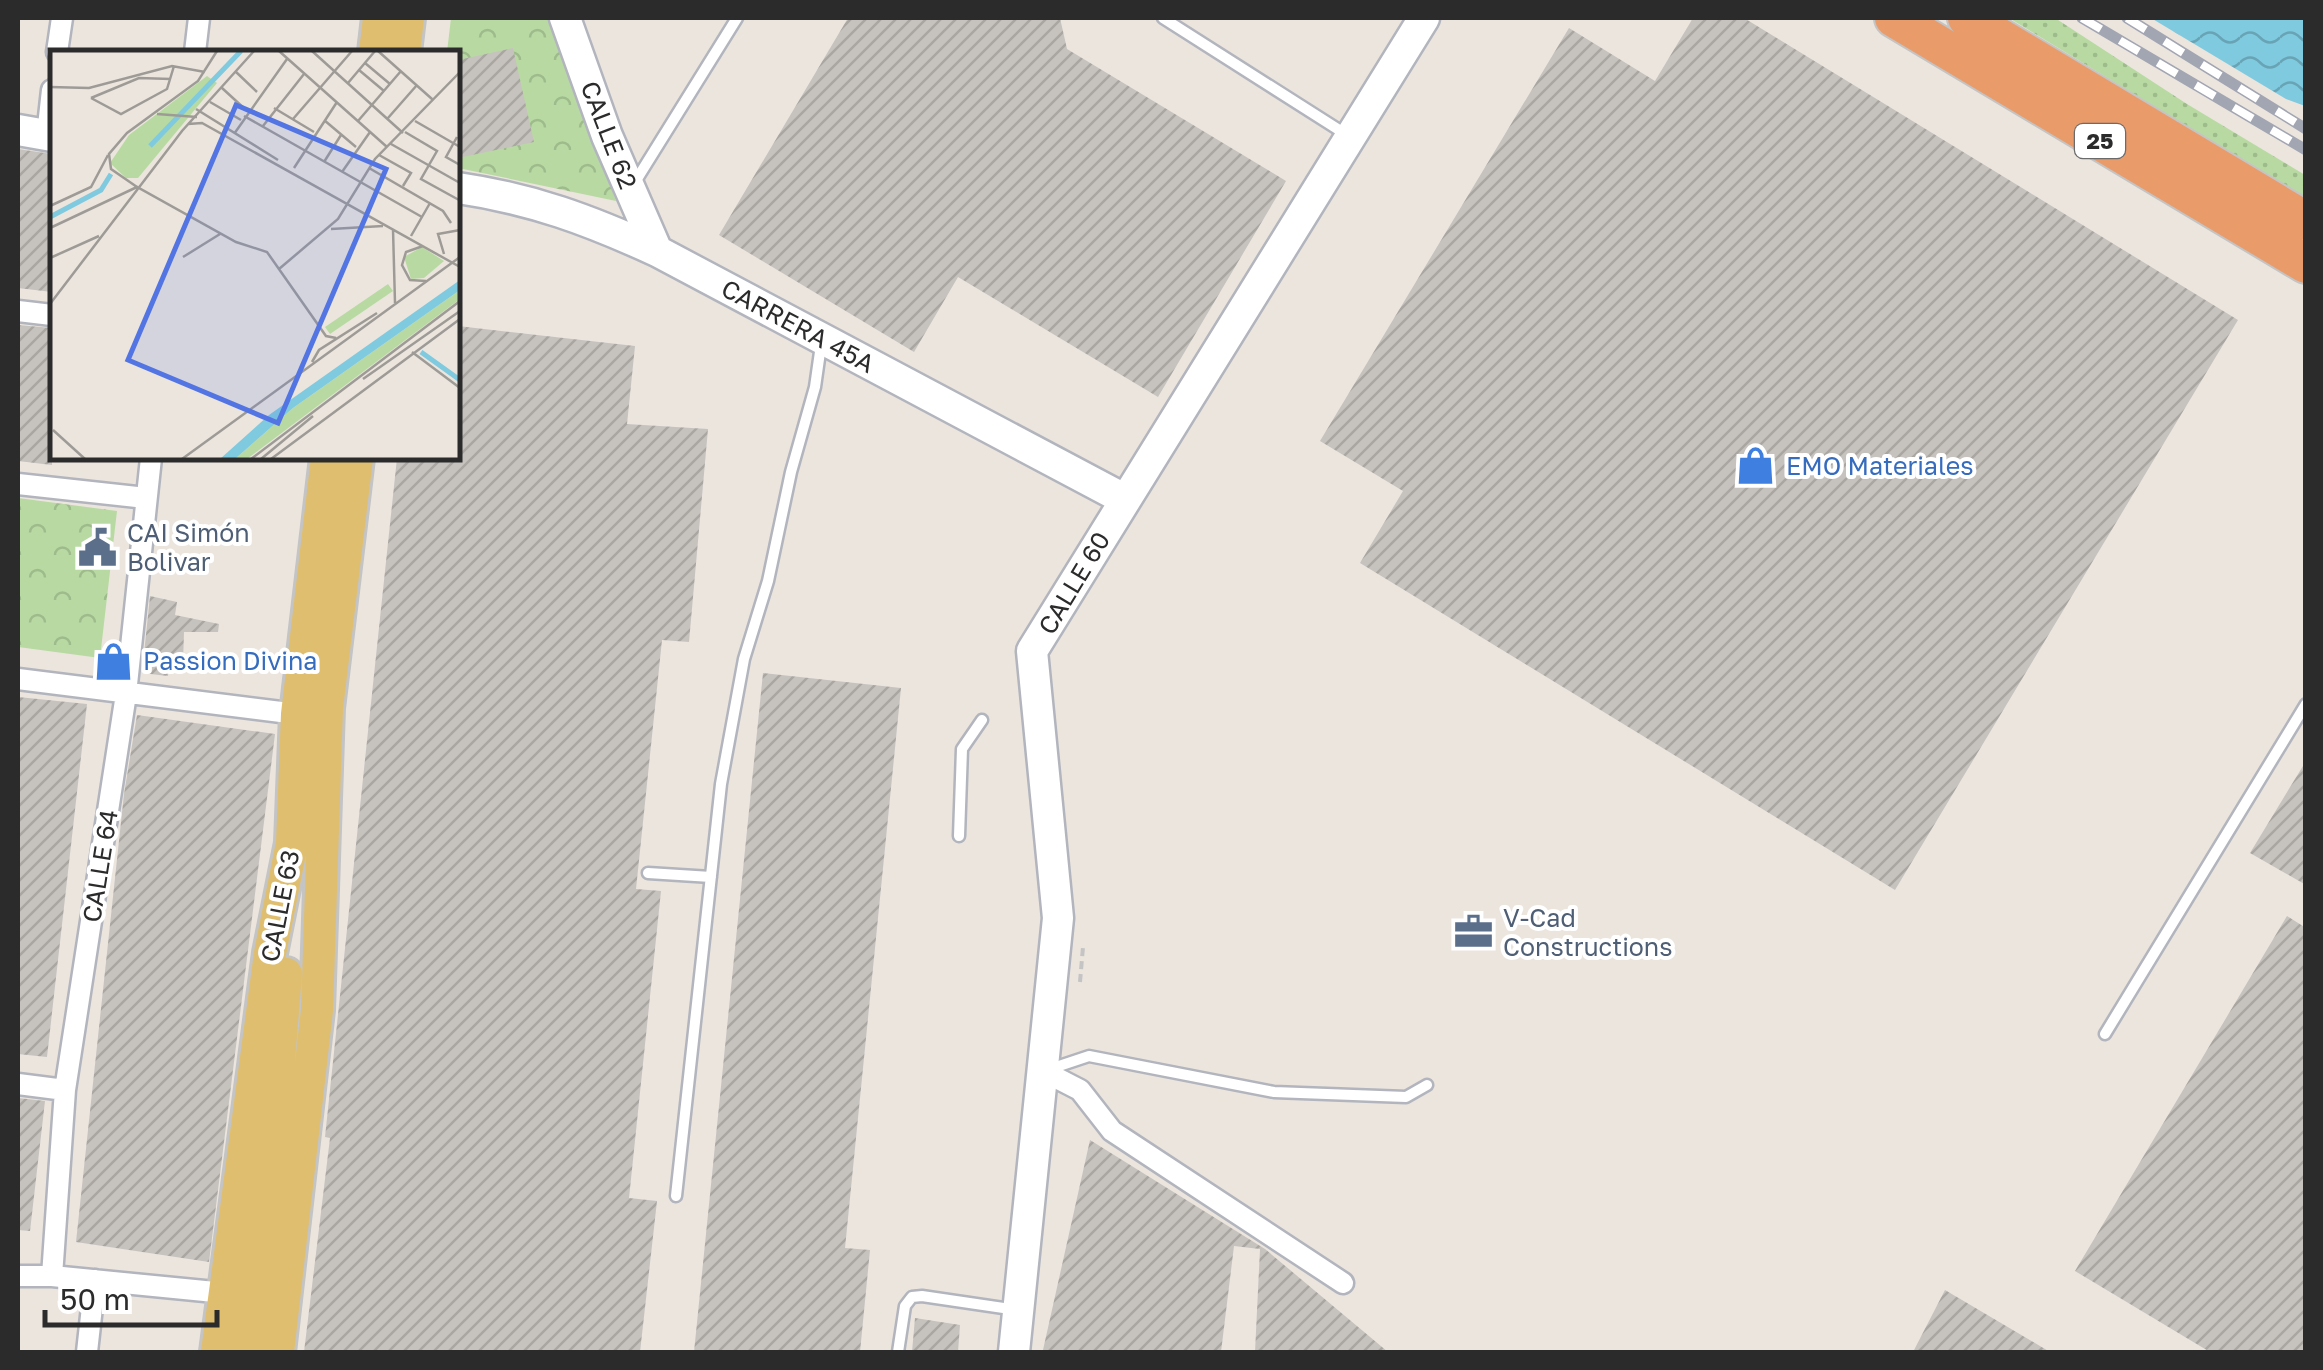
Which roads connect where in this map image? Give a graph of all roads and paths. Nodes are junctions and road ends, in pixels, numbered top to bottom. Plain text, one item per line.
1 (62, 18) edge
2 (199, 18) edge
3 (379, 18) edge
4 (408, 18) edge
5 (565, 18) edge
6 (737, 18) edge
7 (1163, 18) edge
8 (1424, 18) edge
9 (1894, 18) edge
10 (1967, 18) edge
11 (58, 50) edge
12 (195, 50) edge
13 (375, 50) edge
14 (404, 50) edge
15 (50, 97) edge
16 (39, 133) edge
17 (1350, 137) junction
18 (460, 188) edge
19 (629, 191) junction
20 (2306, 221) edge
21 (657, 251) junction
22 (2306, 264) edge
23 (18, 311) edge
24 (50, 315) edge
25 (822, 339) junction
26 (151, 460) edge
27 (327, 460) edge
28 (357, 460) edge
29 (18, 484) edge
30 (146, 498) junction
31 (1124, 500) junction
32 (18, 679) edge
33 (126, 694) junction
34 (2306, 704) edge
35 (297, 714) junction
36 (982, 720) dead end
37 (959, 836) dead end
38 (292, 843) junction
39 (648, 872) dead end
40 (711, 877) junction
41 (1078, 938) dead end
42 (1080, 984) dead end
43 (2105, 1034) dead end
44 (1043, 1071) junction
45 (18, 1084) edge
46 (1428, 1085) dead end
47 (65, 1090) junction
48 (676, 1196) dead end
49 (18, 1276) edge
50 (52, 1276) junction
51 (95, 1280) junction
52 (1343, 1283) dead end
53 (225, 1293) junction
54 (1018, 1310) junction
55 (87, 1352) edge
56 (217, 1352) edge
57 (248, 1352) edge
58 (278, 1352) edge
59 (898, 1352) edge
60 (1014, 1352) edge

1 - 11 street
2 - 12 street
3 - 13 main road
4 - 14 main road
5 - 19 street, CALLE 62
6 - 19 lane
7 - 17 lane
8 - 17 street, CALLE 60
9 - 22 highway, 25
10 - 20 highway, 25
15 - 16 street
17 - 31 street, CALLE 60
18 - 21 street, CARRERA 45A
19 - 21 street, CALLE 62
21 - 25 street, CARRERA 45A
23 - 24 street
25 - 31 street, CARRERA 45A
25 - 40 lane
26 - 30 street, CALLE 64
27 - 35 main road, CALLE 63
28 - 58 main road, CALLE 63
29 - 30 street
30 - 33 street, CALLE 64
31 - 44 street, CALLE 60
32 - 33 street
33 - 35 street
33 - 47 street, CALLE 64
34 - 43 lane
35 - 38 main road, CALLE 63
36 - 37 lane
38 - 53 main road, CALLE 63
38 - 57 main road
39 - 40 lane
40 - 48 lane
41 - 42 path
44 - 46 lane
44 - 52 street
44 - 54 street, CALLE 60
45 - 47 street
47 - 50 street, CALLE 64
49 - 50 street
50 - 51 street
51 - 53 street
51 - 55 street
53 - 56 main road, CALLE 63
54 - 59 lane
54 - 60 street, CALLE 60

